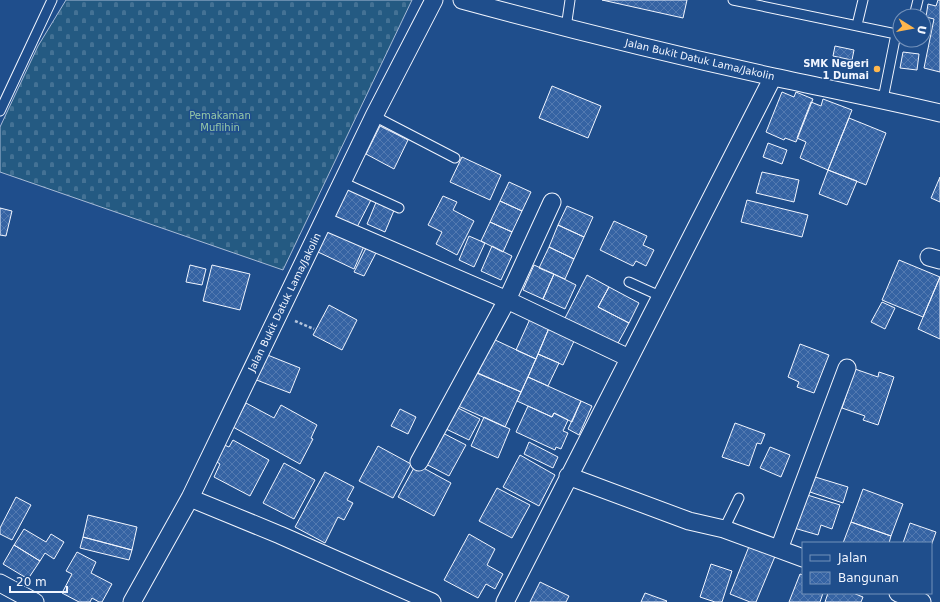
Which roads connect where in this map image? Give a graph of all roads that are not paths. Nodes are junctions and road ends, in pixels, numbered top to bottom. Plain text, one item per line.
1 (52, 0) edge
2 (434, 0) edge
3 (462, 0) edge
4 (570, 0) edge
5 (733, 0) edge
6 (862, 0) edge
7 (857, 25) junction
8 (566, 28) junction
9 (892, 32) edge
10 (895, 48) edge
11 (773, 76) junction
12 (883, 99) junction
13 (0, 111) edge
14 (940, 112) edge
15 (374, 116) junction
16 (455, 158) dead end
17 (342, 182) junction
18 (552, 202) dead end
19 (399, 208) dead end
20 (324, 221) junction
21 (629, 282) dead end
22 (660, 296) junction
23 (507, 300) junction
24 (629, 358) junction
25 (847, 368) dead end
26 (418, 462) dead end
27 (568, 476) junction
28 (190, 498) junction
29 (739, 498) dead end
30 (724, 529) junction
31 (779, 549) junction
32 (802, 558) edge
33 (0, 583) edge
34 (901, 594) edge
35 (35, 602) edge
36 (132, 602) edge
37 (432, 602) edge
38 (505, 602) edge
39 (922, 602) edge

1 - 13 lane
2 - 15 street, Jalan Bukit Datuk Lama/Jakolin
3 - 8 street, Jalan Bukit Datuk Lama/Jakolin
4 - 8 lane
5 - 7 lane
6 - 7 lane
7 - 9 lane
8 - 11 street, Jalan Bukit Datuk Lama/Jakolin
10 - 12 lane
11 - 12 street, Jalan Bukit Datuk Lama/Jakolin
11 - 22 street
12 - 14 street, Jalan Bukit Datuk Lama/Jakolin
15 - 16 lane
15 - 17 street, Jalan Bukit Datuk Lama/Jakolin
17 - 19 lane
17 - 20 street, Jalan Bukit Datuk Lama/Jakolin
18 - 23 street
20 - 23 street
20 - 28 street, Jalan Bukit Datuk Lama/Jakolin
21 - 22 lane
22 - 24 street
23 - 24 street
23 - 26 street
24 - 27 street
25 - 31 street
27 - 30 street
27 - 38 street
28 - 36 street, Jalan Bukit Datuk Lama/Jakolin
28 - 37 street
29 - 30 lane
30 - 31 street
31 - 32 street
33 - 35 street
34 - 39 street

